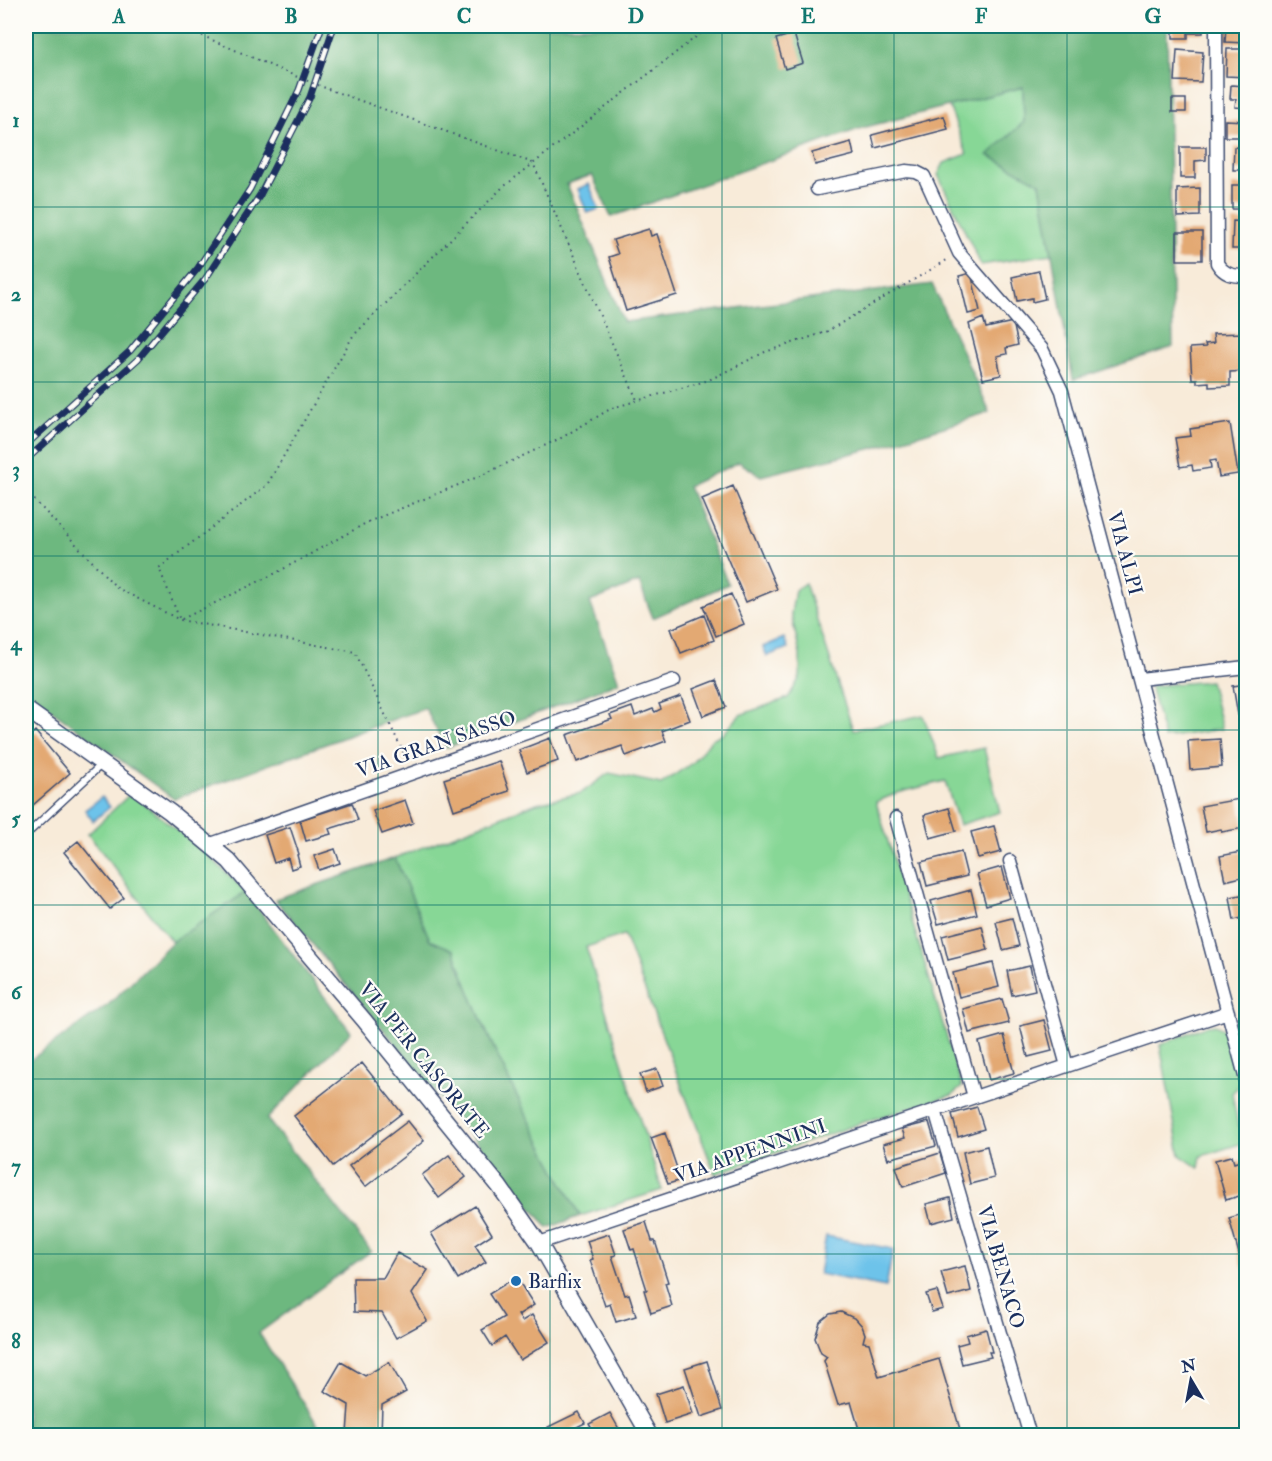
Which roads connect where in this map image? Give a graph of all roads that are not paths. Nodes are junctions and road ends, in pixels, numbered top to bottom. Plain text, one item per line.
1 (1216, 26) edge
2 (817, 189) dead end
3 (1246, 276) edge
4 (1246, 667) edge
5 (1140, 679) junction
6 (674, 681) dead end
7 (26, 709) edge
8 (102, 764) junction
9 (896, 818) dead end
10 (26, 836) edge
11 (211, 844) junction
12 (1010, 861) dead end
13 (1228, 1012) junction
14 (1067, 1066) junction
15 (1246, 1080) edge
16 (974, 1097) junction
17 (935, 1110) junction
18 (539, 1243) junction
19 (650, 1436) edge
20 (1030, 1436) edge

1 - 3 street
2 - 5 street, VIA ALPI
4 - 5 street
5 - 13 street, VIA ALPI
6 - 11 street, VIA GRAN SASSO
7 - 8 street, VIA PER CASORATE
8 - 10 lane
8 - 11 street, VIA PER CASORATE
9 - 16 street
11 - 18 street, VIA PER CASORATE
12 - 14 street
13 - 14 street, VIA APPENNINI
13 - 15 street, VIA ALPI
14 - 16 street, VIA APPENNINI
16 - 17 street, VIA APPENNINI
17 - 18 street, VIA APPENNINI
17 - 20 street, VIA BENACO
18 - 19 street, VIA PER CASORATE

